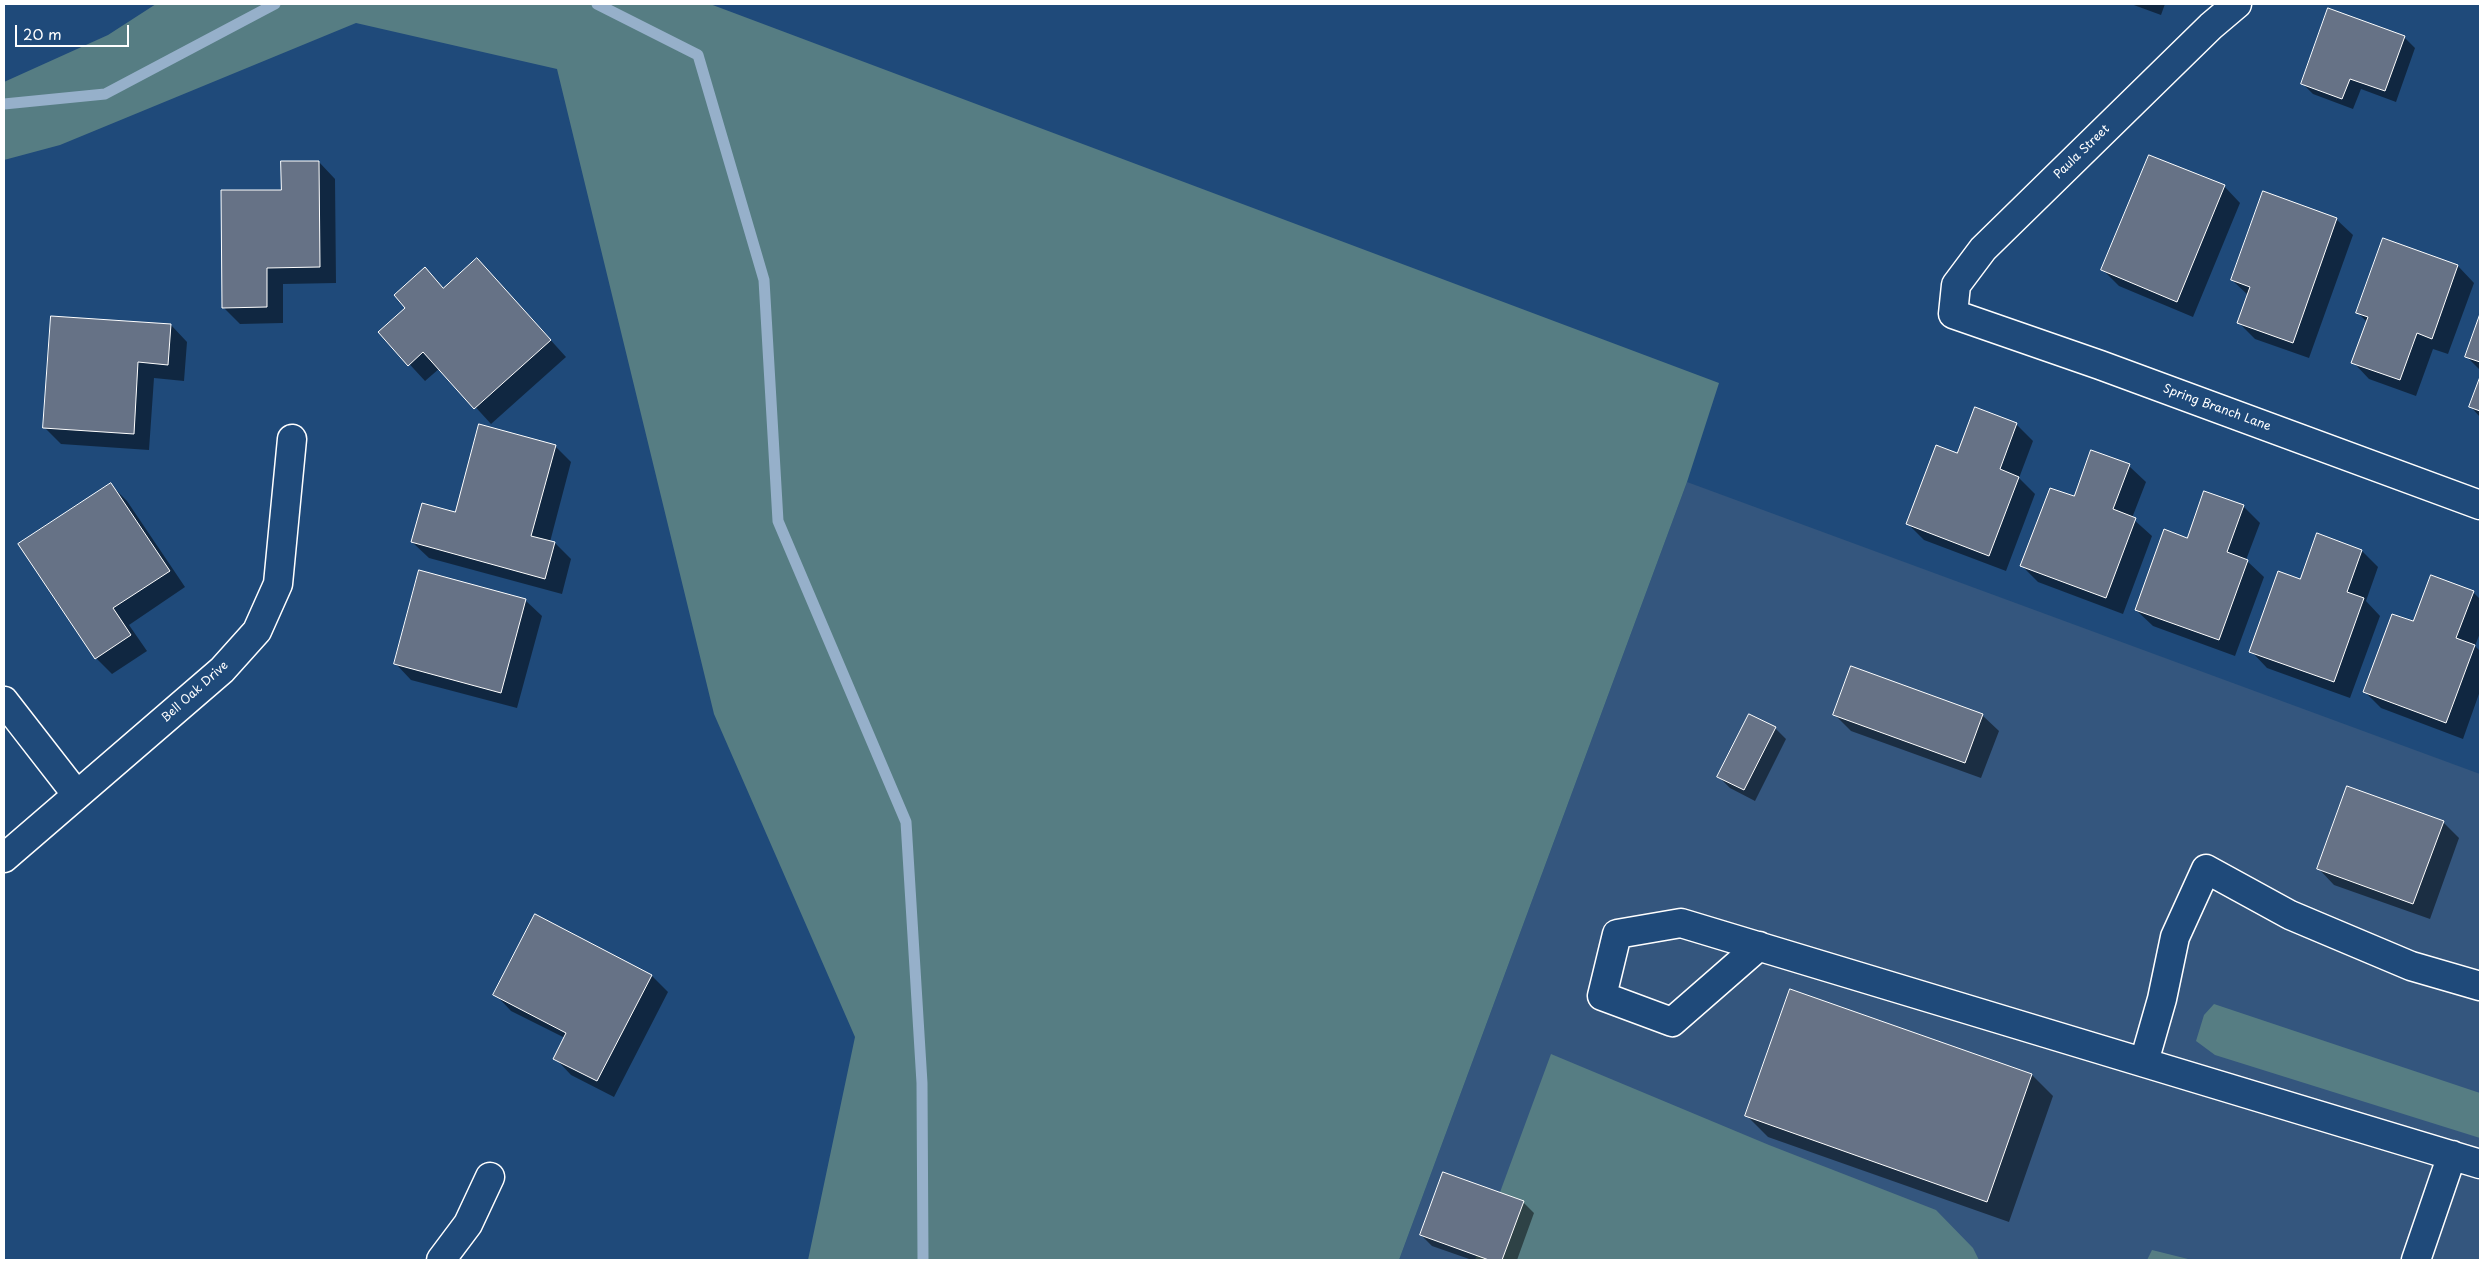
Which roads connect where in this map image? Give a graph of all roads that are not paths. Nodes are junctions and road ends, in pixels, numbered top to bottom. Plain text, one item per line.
1 (2237, 4) edge
2 (1953, 314) joint
3 (292, 439) dead end
4 (2480, 505) edge
5 (4, 701) edge
6 (77, 795) junction
7 (4, 858) edge
8 (1759, 946) junction
9 (2480, 986) edge
10 (2144, 1062) junction
11 (2452, 1155) junction
12 (2480, 1164) edge
13 (490, 1177) dead end
14 (441, 1260) edge
15 (2416, 1260) edge

1 - 2 street, Paula Street
2 - 4 street, Spring Branch Lane
3 - 6 street, Bell Oak Drive
5 - 6 street
6 - 7 street, Bell Oak Drive
8 - 8 street
8 - 10 street
9 - 10 street
10 - 11 street
11 - 12 street
11 - 15 street
13 - 14 street

